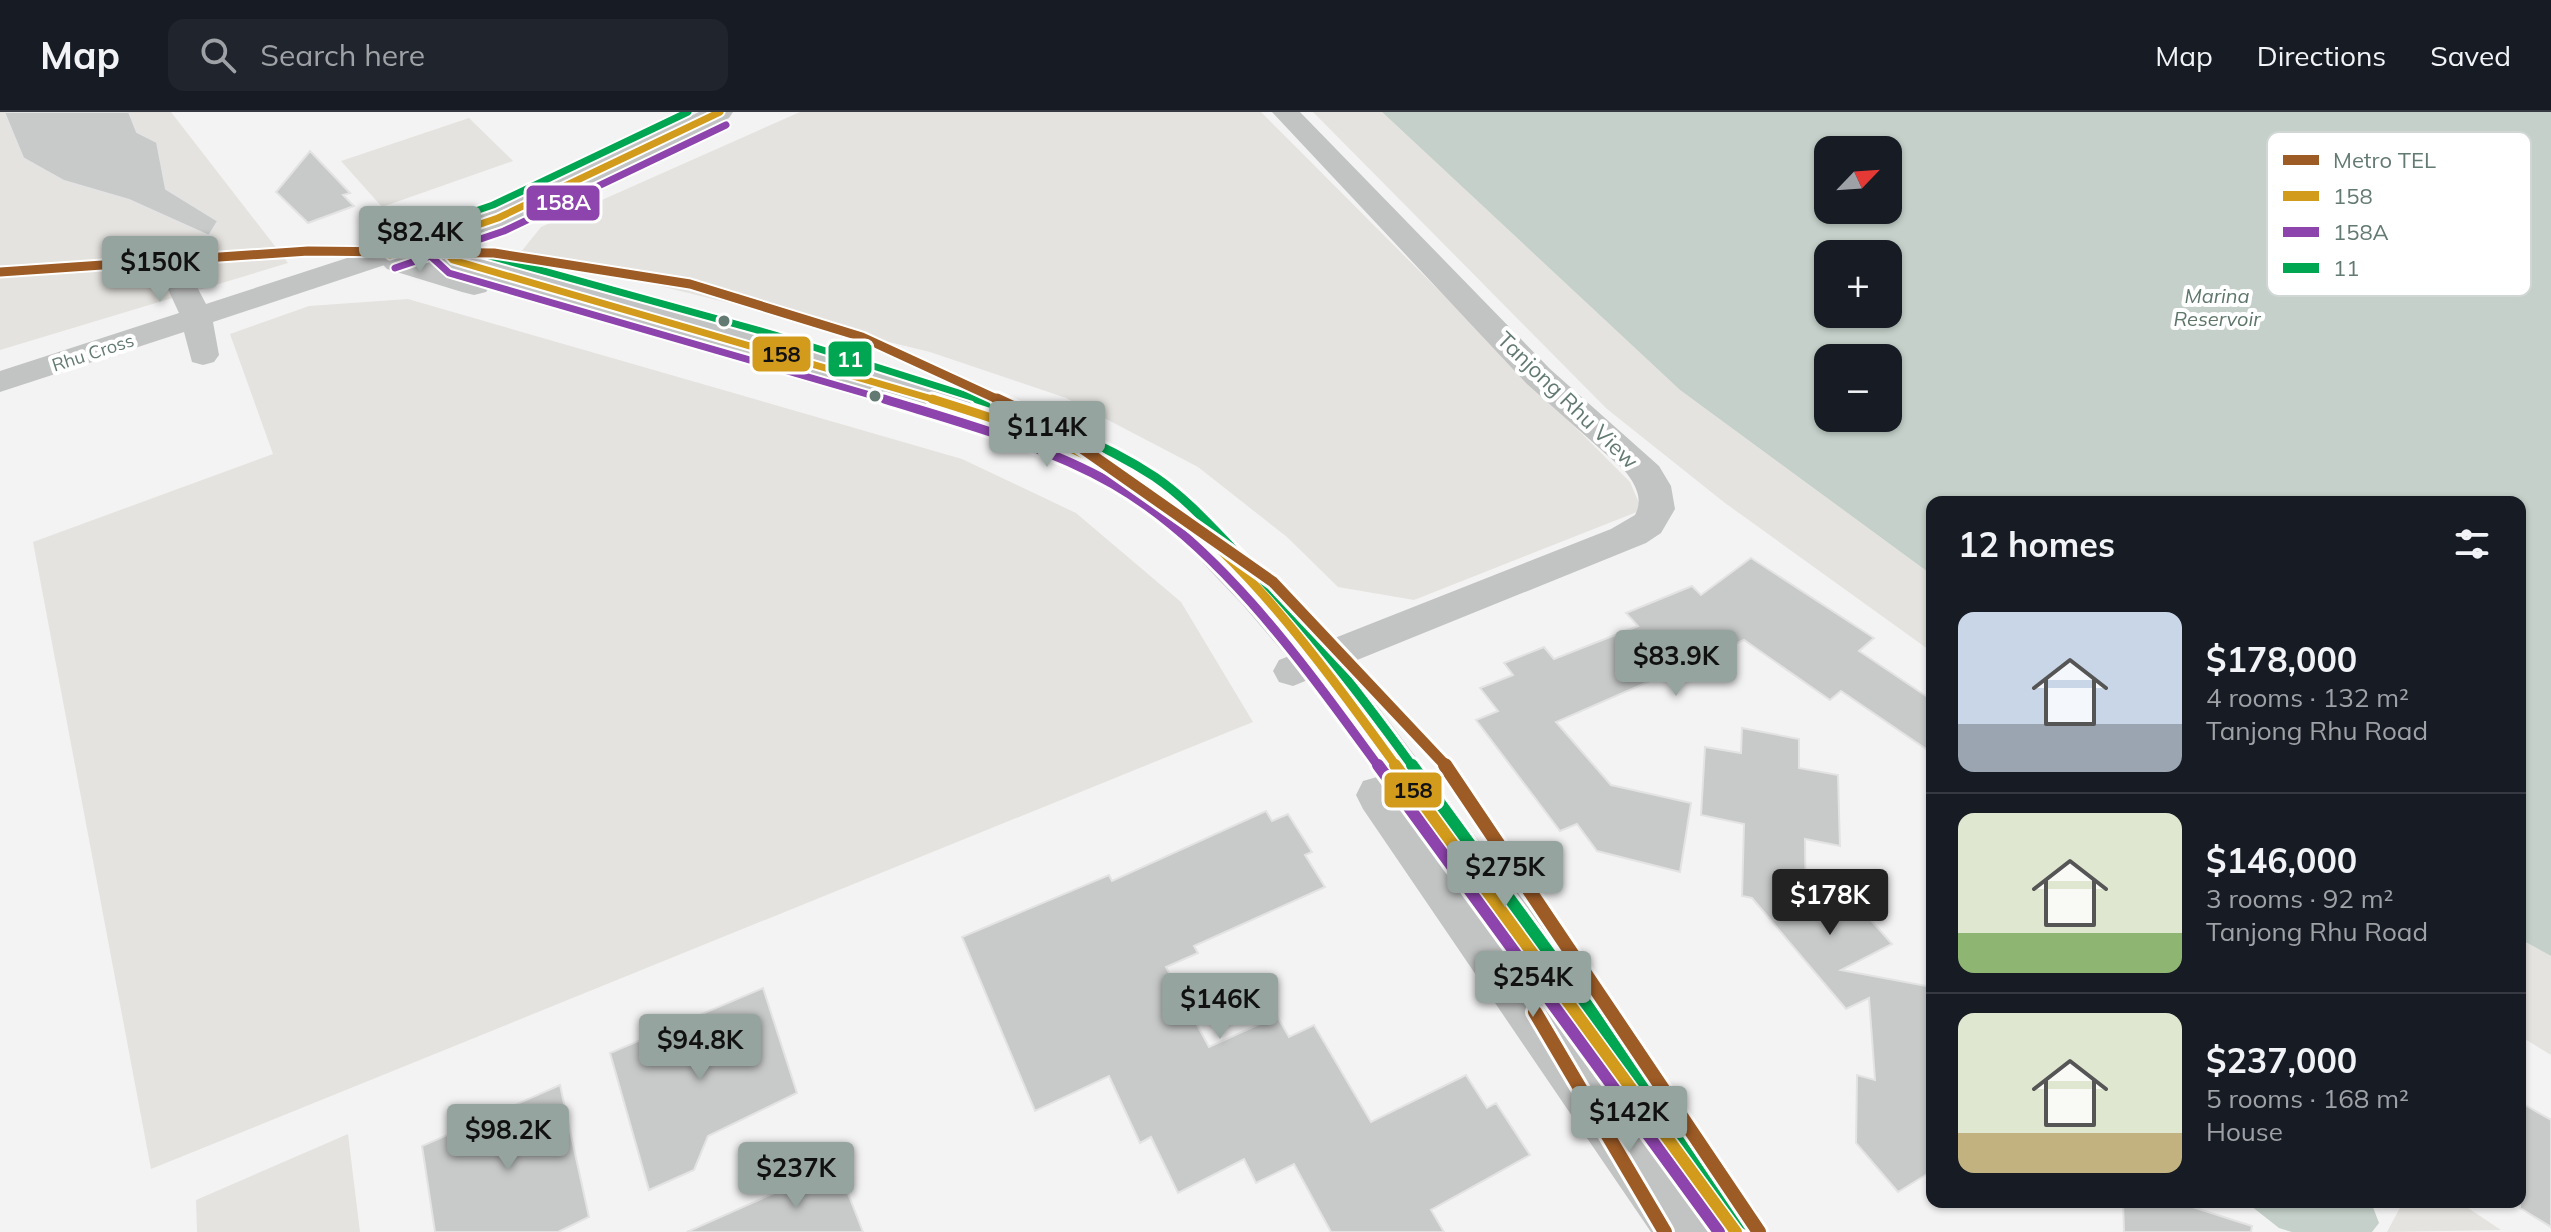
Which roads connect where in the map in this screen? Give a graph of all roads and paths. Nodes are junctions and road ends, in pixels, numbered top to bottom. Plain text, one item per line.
1 (720, 112) edge
2 (1285, 112) edge
3 (435, 241) junction
4 (390, 255) junction
5 (175, 272) dead end
6 (197, 317) junction
7 (203, 355) dead end
8 (0, 382) edge
9 (1305, 666) junction
10 (1686, 1232) edge
11 (1736, 1232) edge

1 - 3 street, Rhu Cross
2 - 9 street, Tanjong Rhu View
3 - 4 street, Rhu Cross
3 - 9 street
4 - 6 street, Rhu Cross
4 - 9 street
5 - 6 street
6 - 7 street
6 - 8 street, Rhu Cross
9 - 10 street
9 - 11 street

